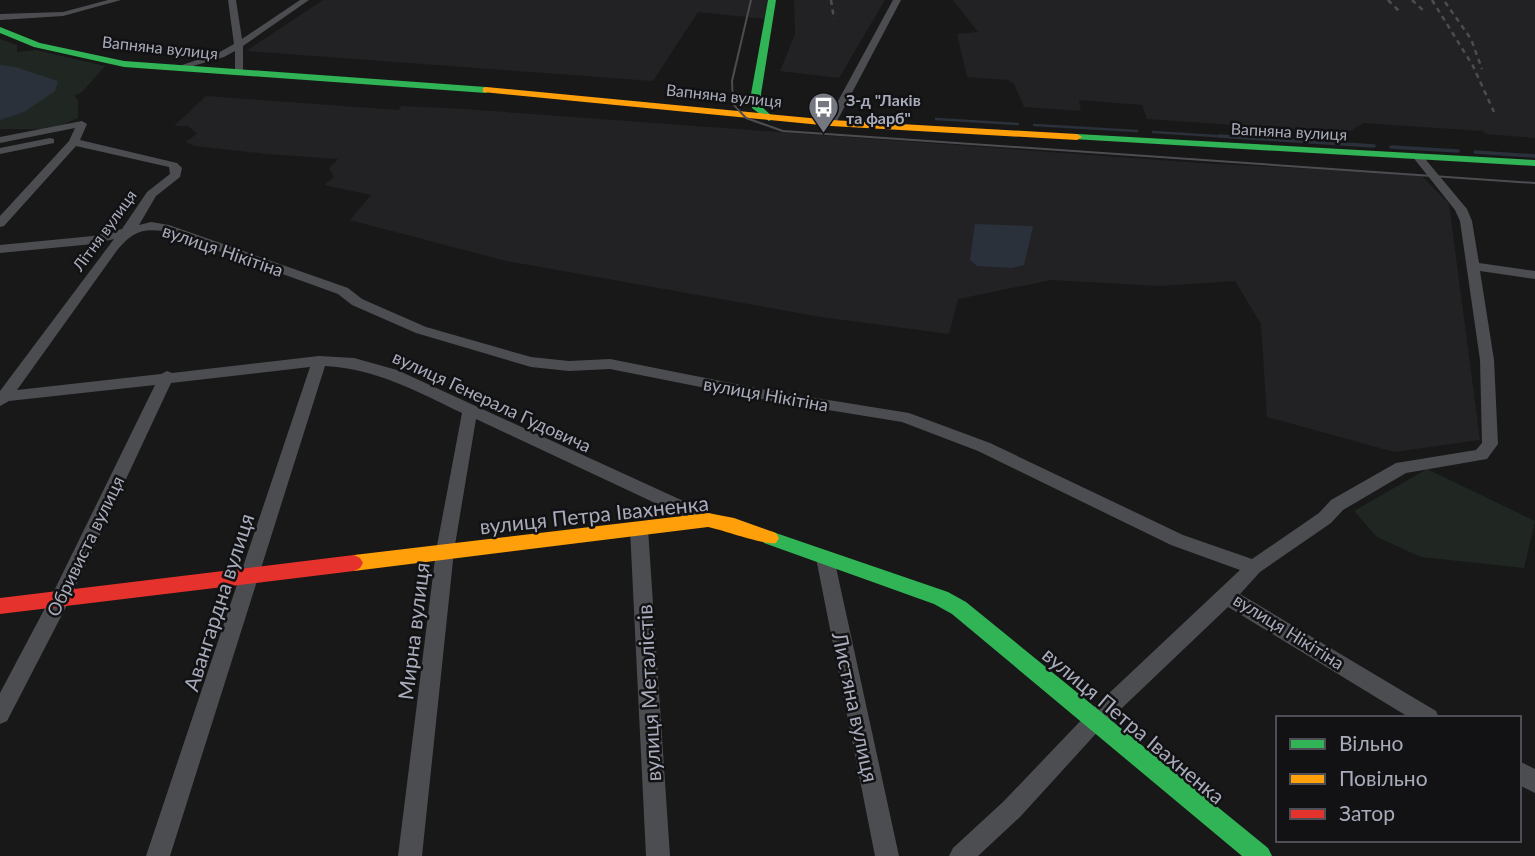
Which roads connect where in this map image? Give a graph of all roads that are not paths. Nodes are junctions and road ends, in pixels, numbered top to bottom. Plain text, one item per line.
1 (117, 0) edge
2 (304, 0) edge
3 (772, 0) edge
4 (897, 0) edge
5 (233, 1) edge
6 (0, 17) edge
7 (0, 30) edge
8 (239, 45) junction
9 (182, 68) junction
10 (240, 73) junction
11 (769, 118) junction
12 (831, 123) junction
13 (0, 131) edge
14 (26, 134) junction
15 (77, 134) junction
16 (0, 140) edge
17 (0, 151) edge
18 (1418, 156) junction
19 (1535, 163) edge
20 (0, 223) edge
21 (125, 233) junction
22 (0, 249) edge
23 (1472, 266) junction
24 (1535, 275) edge
25 (318, 361) junction
26 (167, 376) junction
27 (2, 398) edge
28 (470, 412) junction
29 (708, 520) junction
30 (639, 529) junction
31 (445, 551) junction
32 (825, 558) junction
33 (1254, 567) junction
34 (251, 575) junction
35 (1227, 596) junction
36 (60, 600) junction
37 (0, 606) edge
38 (0, 714) edge
39 (1426, 716) edge
40 (1095, 720) junction
41 (158, 856) edge
42 (410, 856) edge
43 (658, 856) edge
44 (887, 856) edge
45 (961, 856) edge
46 (1260, 856) edge

1 - 6 street
2 - 8 street
3 - 11 street
4 - 12 street
5 - 8 street
7 - 9 street, Вапняна вулиця
8 - 9 street
8 - 10 street
9 - 10 street, Вапняна вулиця
10 - 11 street, Вапняна вулиця
11 - 12 street, Вапняна вулиця
12 - 18 street, Вапняна вулиця
13 - 14 street
14 - 15 street
14 - 16 street
15 - 17 street, Літня вулиця
15 - 20 street
15 - 21 street, Літня вулиця
18 - 19 street, Вапняна вулиця
18 - 23 street
21 - 22 street, вулиця Нікітіна
21 - 27 street, Літня вулиця
21 - 33 street, вулиця Нікітіна
23 - 24 street
23 - 33 street
25 - 26 street, вулиця Генерала Гудовича
25 - 28 street, вулиця Генерала Гудовича
25 - 34 street, Авангардна вулиця
26 - 27 street, вулиця Генерала Гудовича
26 - 36 street, Обривиста вулиця
28 - 29 street, вулиця Генерала Гудовича
28 - 31 street, Мирна вулиця
29 - 30 street, вулиця Петра Івахненка
29 - 32 street, вулиця Петра Івахненка
30 - 31 street, вулиця Петра Івахненка
30 - 43 street, вулиця Металістів
31 - 34 street, вулиця Петра Івахненка
31 - 42 street, Мирна вулиця
32 - 40 street, вулиця Петра Івахненка
32 - 44 street, Листяна вулиця
33 - 35 street, вулиця Нікітіна
34 - 36 street, вулиця Петра Івахненка
34 - 41 street, Авангардна вулиця
35 - 39 street, вулиця Нікітіна
35 - 40 street
36 - 37 street, вулиця Петра Івахненка
36 - 38 street, Обривиста вулиця
40 - 45 street
40 - 46 street, вулиця Петра Івахненка

